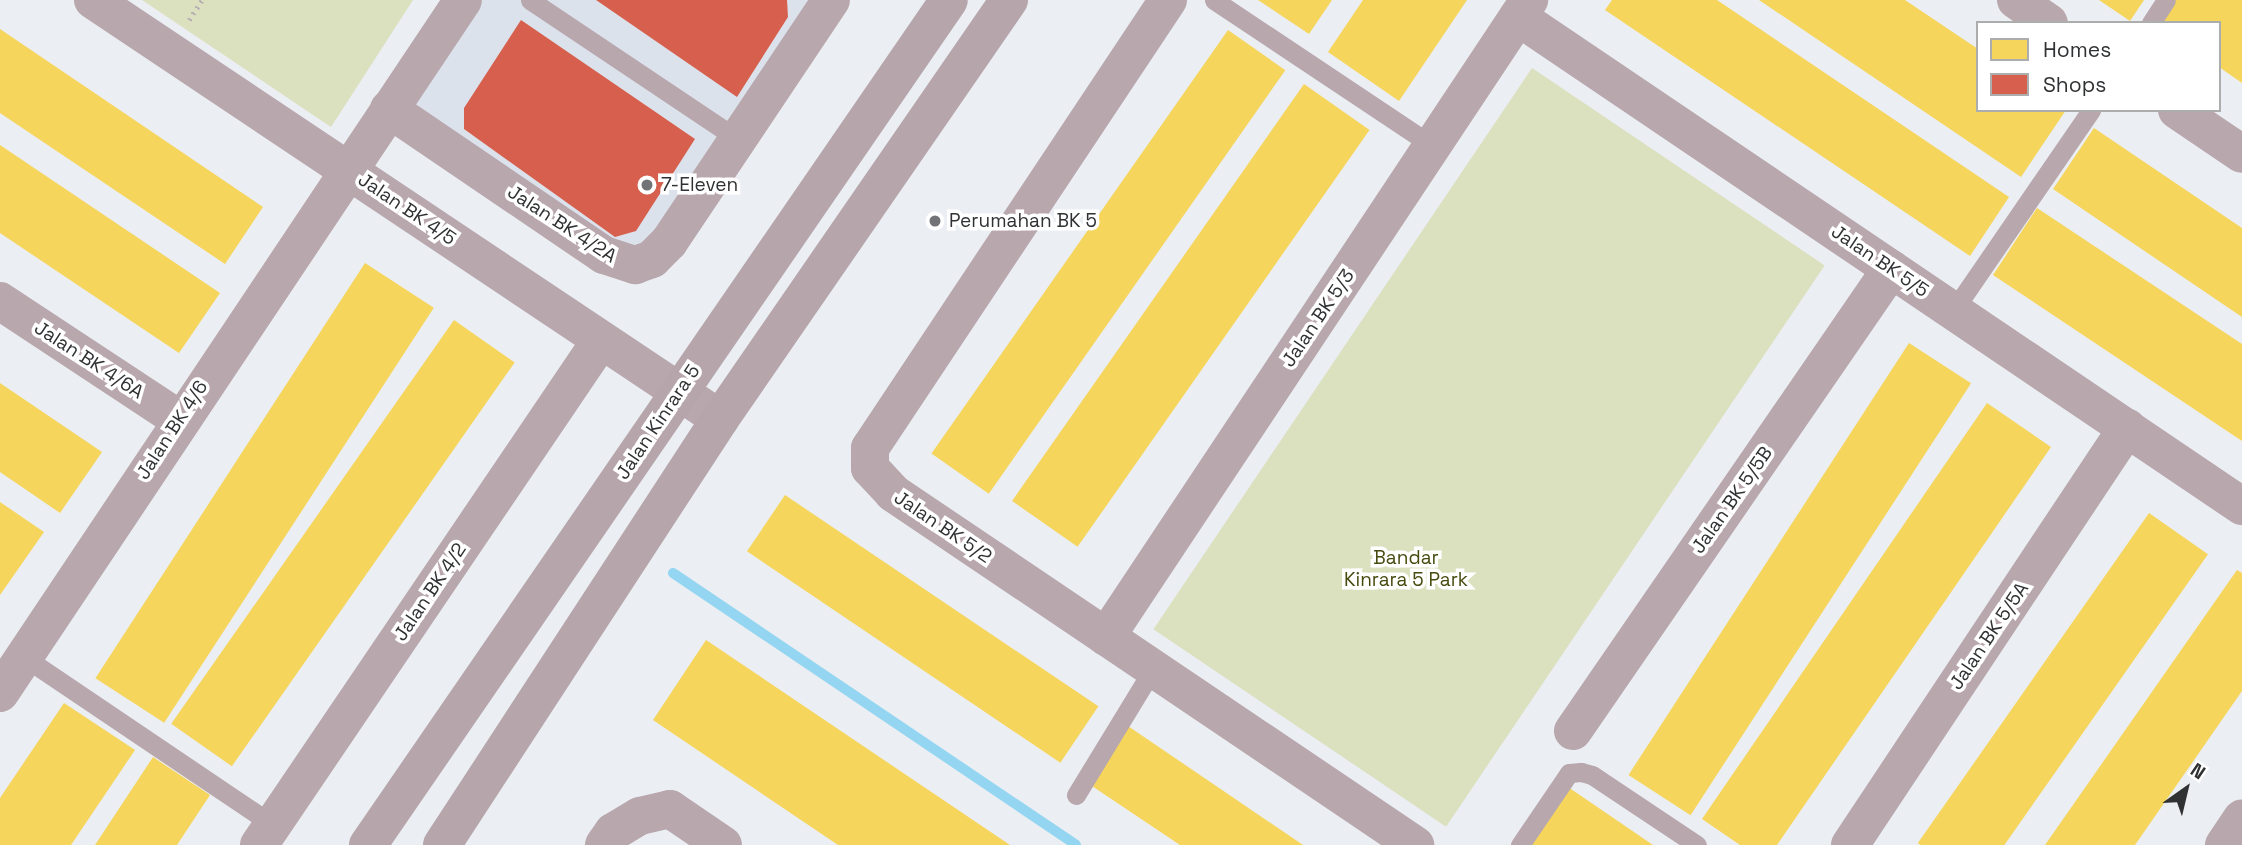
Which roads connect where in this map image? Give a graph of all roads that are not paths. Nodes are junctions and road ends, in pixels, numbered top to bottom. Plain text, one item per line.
1 (93, 0) edge
2 (463, 0) edge
3 (530, 0) edge
4 (831, 0) edge
5 (950, 0) edge
6 (1009, 0) edge
7 (1168, 0) edge
8 (1214, 0) edge
9 (2016, 0) edge
10 (2166, 0) edge
11 (1524, 9) edge
12 (2046, 21) edge
13 (2152, 21) edge
14 (388, 109) junction
15 (2090, 112) edge
16 (2180, 112) edge
17 (738, 139) junction
18 (1433, 146) junction
19 (2242, 154) edge
20 (348, 170) junction
21 (1891, 269) junction
22 (0, 301) edge
23 (1953, 311) junction
24 (601, 340) junction
25 (679, 391) junction
26 (179, 419) junction
27 (720, 419) junction
28 (2127, 428) junction
29 (2242, 506) edge
30 (1106, 636) junction
31 (1153, 669) junction
32 (10, 670) edge
33 (1573, 730) dead end
34 (1076, 795) dead end
35 (2242, 818) edge
36 (266, 835) edge
37 (368, 845) edge
38 (442, 845) edge
39 (604, 845) edge
40 (723, 845) edge
41 (1415, 845) edge
42 (1520, 845) edge
43 (1697, 845) edge
44 (1850, 845) edge
45 (2224, 845) edge

1 - 20 street, Jalan BK 4/5
2 - 14 street
3 - 17 lane
4 - 17 street, Jalan BK 4/2A
5 - 25 main road, Jalan Kinrara 5
6 - 27 main road
7 - 30 street, Jalan BK 5/2
8 - 18 lane
9 - 12 street
10 - 13 lane
11 - 18 street, Jalan BK 5/3
11 - 21 street, Jalan BK 5/5
14 - 17 street, Jalan BK 4/2A
14 - 20 street
15 - 23 lane
16 - 19 street
18 - 30 street, Jalan BK 5/3
20 - 24 street, Jalan BK 4/5
20 - 26 street, Jalan BK 4/6
21 - 23 street, Jalan BK 5/5
21 - 33 street, Jalan BK 5/5B
22 - 26 street, Jalan BK 4/6A
23 - 28 street, Jalan BK 5/5
24 - 25 street, Jalan BK 4/5
24 - 36 street, Jalan BK 4/2
25 - 27 street, Jalan BK 4/5
25 - 37 main road, Jalan Kinrara 5
26 - 32 street, Jalan BK 4/6
27 - 38 main road
28 - 29 street, Jalan BK 5/5
28 - 44 street, Jalan BK 5/5A
30 - 31 street, Jalan BK 5/2
31 - 34 lane
31 - 41 street, Jalan BK 5/2
32 - 36 lane
35 - 45 street
39 - 40 street
42 - 43 lane

